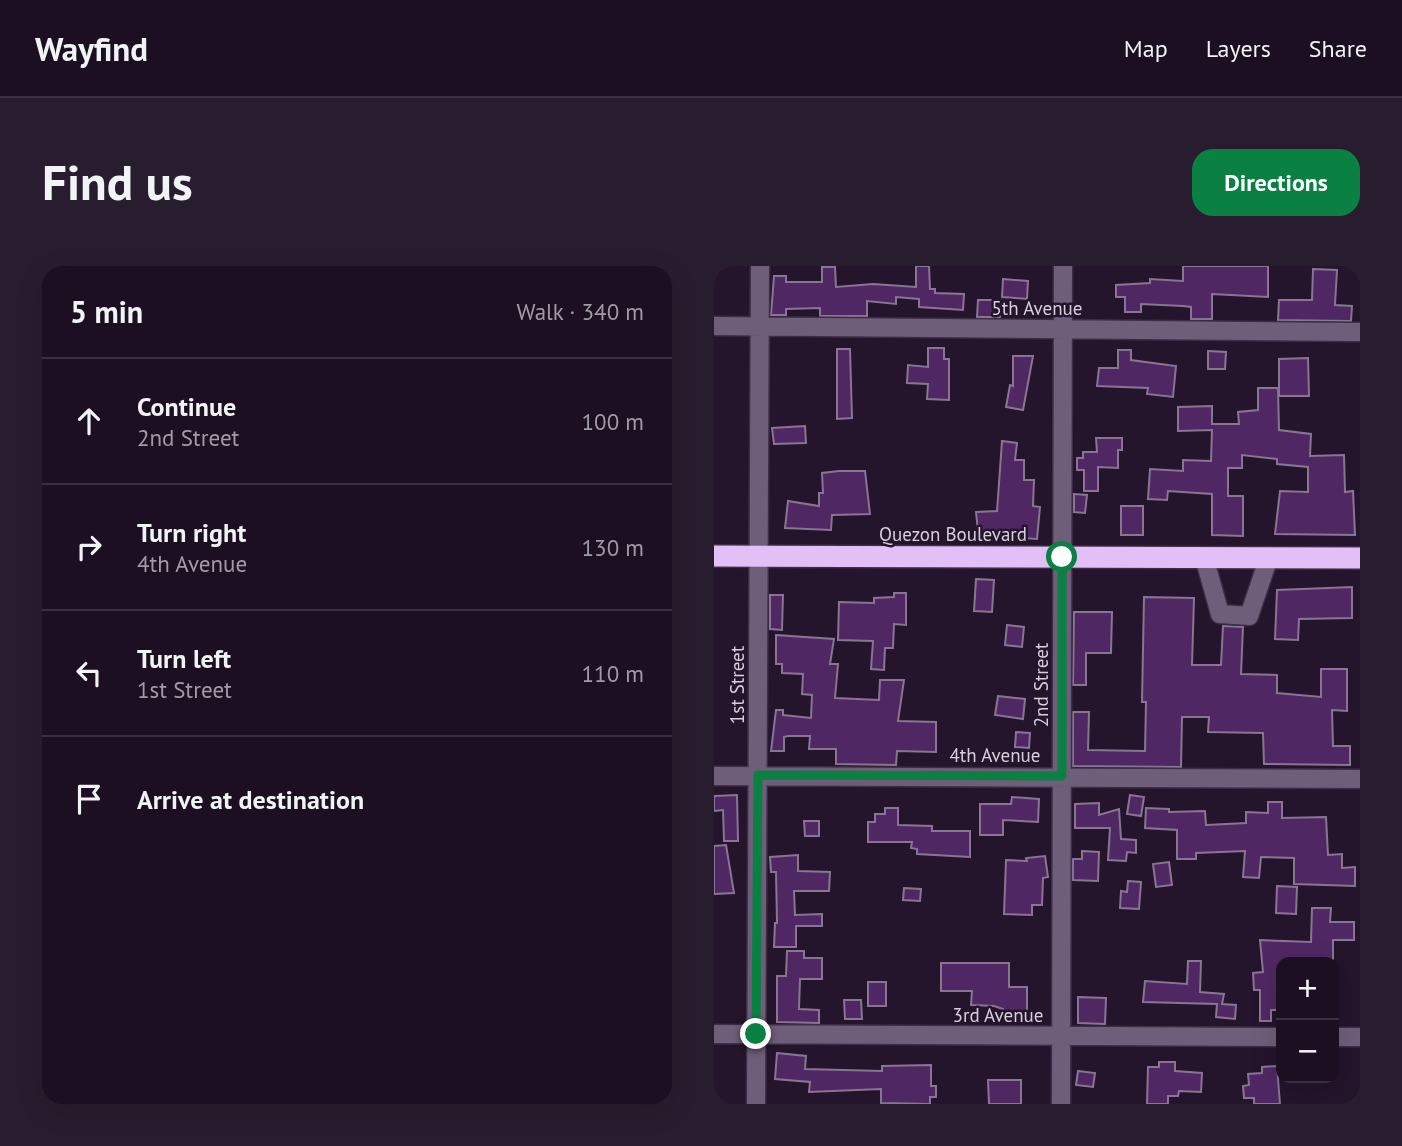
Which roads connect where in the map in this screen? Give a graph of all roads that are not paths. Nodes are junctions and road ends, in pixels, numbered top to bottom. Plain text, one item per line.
1 (760, 266) edge
2 (1063, 266) edge
3 (714, 326) edge
4 (760, 327) junction
5 (1063, 329) junction
6 (1360, 332) edge
7 (714, 556) edge
8 (759, 556) junction
9 (1062, 557) junction
10 (1204, 557) junction
11 (1269, 557) junction
12 (1360, 558) edge
13 (758, 775) junction
14 (714, 776) edge
15 (1062, 776) junction
16 (1360, 779) edge
17 (714, 1034) edge
18 (756, 1034) junction
19 (1061, 1036) junction
20 (1276, 1037) edge
21 (1339, 1037) edge
22 (1360, 1037) edge
23 (756, 1104) edge
24 (1061, 1104) edge

1 - 4 street, 1st Street
2 - 5 street, 2nd Street
3 - 4 street, 5th Avenue
4 - 5 street, 5th Avenue
4 - 8 street, 1st Street
5 - 6 street, 5th Avenue
5 - 9 street, 2nd Street
7 - 8 highway, Quezon Boulevard
8 - 9 highway, Quezon Boulevard
8 - 13 street, 1st Street
9 - 10 highway, Quezon Boulevard
9 - 15 street, 2nd Street
10 - 11 highway, Quezon Boulevard
10 - 11 street
11 - 12 highway, Quezon Boulevard
13 - 14 street, 4th Avenue
13 - 15 street, 4th Avenue
13 - 18 street, 1st Street
15 - 16 street, 4th Avenue
15 - 19 street, 2nd Street
17 - 18 street, 3rd Avenue
18 - 19 street, 3rd Avenue
18 - 23 street, 1st Street
19 - 20 street, 3rd Avenue
19 - 24 street, 2nd Street
21 - 22 street

